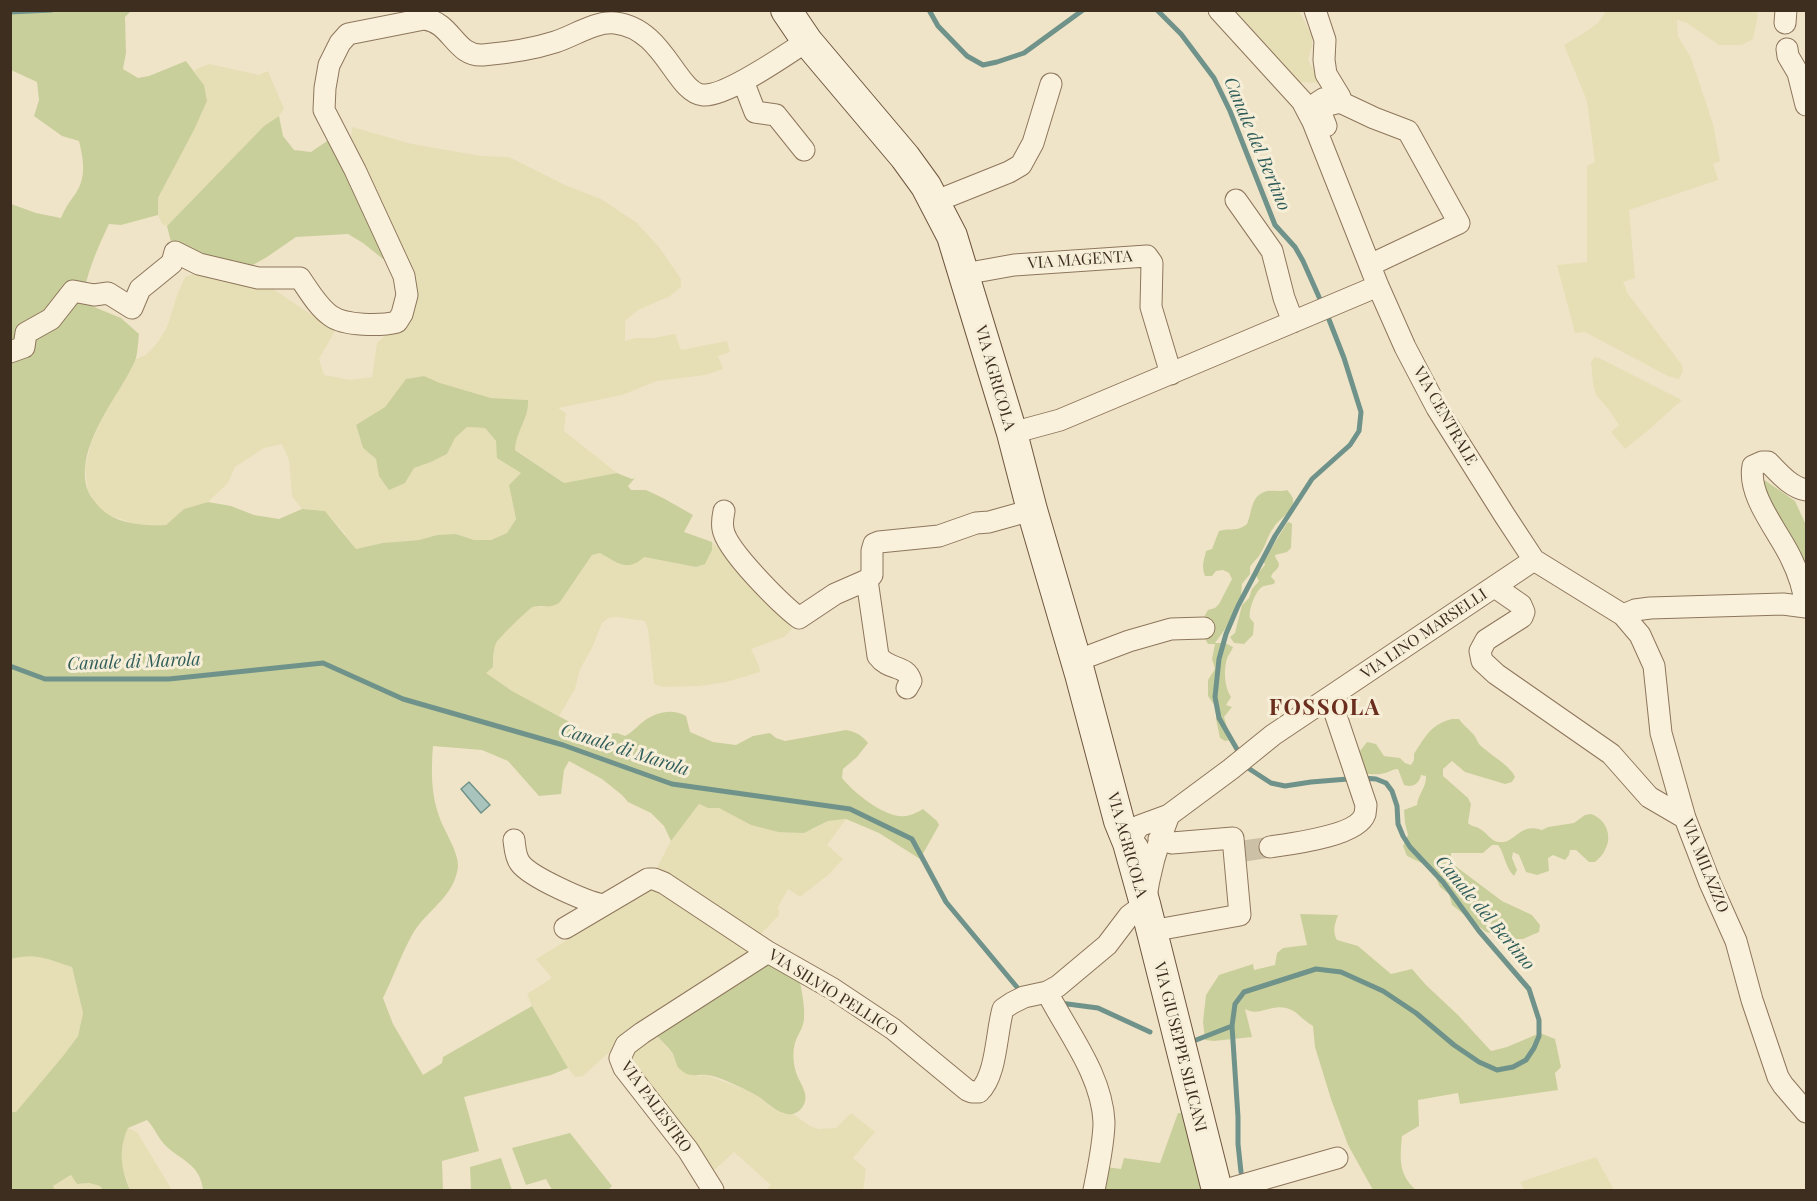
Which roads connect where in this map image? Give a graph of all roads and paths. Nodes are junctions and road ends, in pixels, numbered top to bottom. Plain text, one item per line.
1 (786, 10) edge
2 (1219, 10) edge
3 (1315, 10) edge
4 (807, 41) junction
5 (1787, 49) dead end
6 (743, 81) junction
7 (1051, 84) dead end
8 (1341, 102) junction
9 (1806, 105) edge
10 (804, 150) dead end
11 (1339, 187) junction
12 (1236, 200) dead end
13 (934, 202) junction
14 (1370, 265) junction
15 (964, 274) junction
16 (1378, 286) junction
17 (1298, 320) junction
18 (10, 352) edge
19 (1171, 374) junction
20 (1012, 433) junction
21 (1806, 490) edge
22 (1032, 510) junction
23 (724, 511) dead end
24 (1534, 560) junction
25 (867, 580) junction
26 (1495, 587) junction
27 (1806, 607) edge
28 (1623, 615) junction
29 (1204, 628) dead end
30 (1076, 660) junction
31 (907, 688) dead end
32 (1330, 698) junction
33 (1169, 815) junction
34 (1685, 818) junction
35 (1159, 839) junction
36 (514, 840) dead end
37 (1128, 843) junction
38 (1270, 847) tunnel mouth
39 (604, 905) junction
40 (1148, 918) junction
41 (565, 928) dead end
42 (768, 952) junction
43 (1047, 992) junction
44 (1806, 1112) edge
45 (1337, 1158) dead end
46 (713, 1191) edge
47 (1094, 1191) edge
48 (1217, 1191) edge
49 (1225, 1191) edge

1 - 4 street, VIA AGRICOLA
2 - 11 street, VIA CENTRALE
3 - 8 street
4 - 6 street
4 - 13 street, VIA AGRICOLA
5 - 9 street
6 - 10 street
6 - 18 street
7 - 13 street
8 - 11 street
8 - 14 street
11 - 14 street, VIA CENTRALE
12 - 17 street
13 - 15 street, VIA AGRICOLA
14 - 16 street, VIA CENTRALE
15 - 19 street, VIA MAGENTA
15 - 20 street, VIA AGRICOLA
16 - 17 street
16 - 24 street, VIA CENTRALE
17 - 19 street
19 - 20 street
20 - 22 street, VIA AGRICOLA
21 - 27 street
22 - 25 street
22 - 30 street, VIA AGRICOLA
23 - 25 street
24 - 26 street, VIA LINO MARSELLI
24 - 28 street, VIA MILAZZO
25 - 31 street
26 - 32 street, VIA LINO MARSELLI
26 - 34 street
27 - 28 street
28 - 34 street, VIA MILAZZO
29 - 30 street
30 - 37 street, VIA AGRICOLA
32 - 33 street, VIA LINO MARSELLI
32 - 38 street
33 - 35 street
33 - 37 street, VIA LINO MARSELLI
34 - 44 street, VIA MILAZZO
35 - 37 street
35 - 40 street
35 - 40 street
36 - 39 street
37 - 40 street, VIA AGRICOLA
39 - 41 street, VIA SILVIO PELLICO
39 - 42 street, VIA SILVIO PELLICO
40 - 43 street, VIA AGRICOLA
40 - 48 street, VIA GIUSEPPE SILICANI
42 - 43 street, VIA SILVIO PELLICO
42 - 46 street, VIA PALESTRO
43 - 47 street
45 - 49 street

